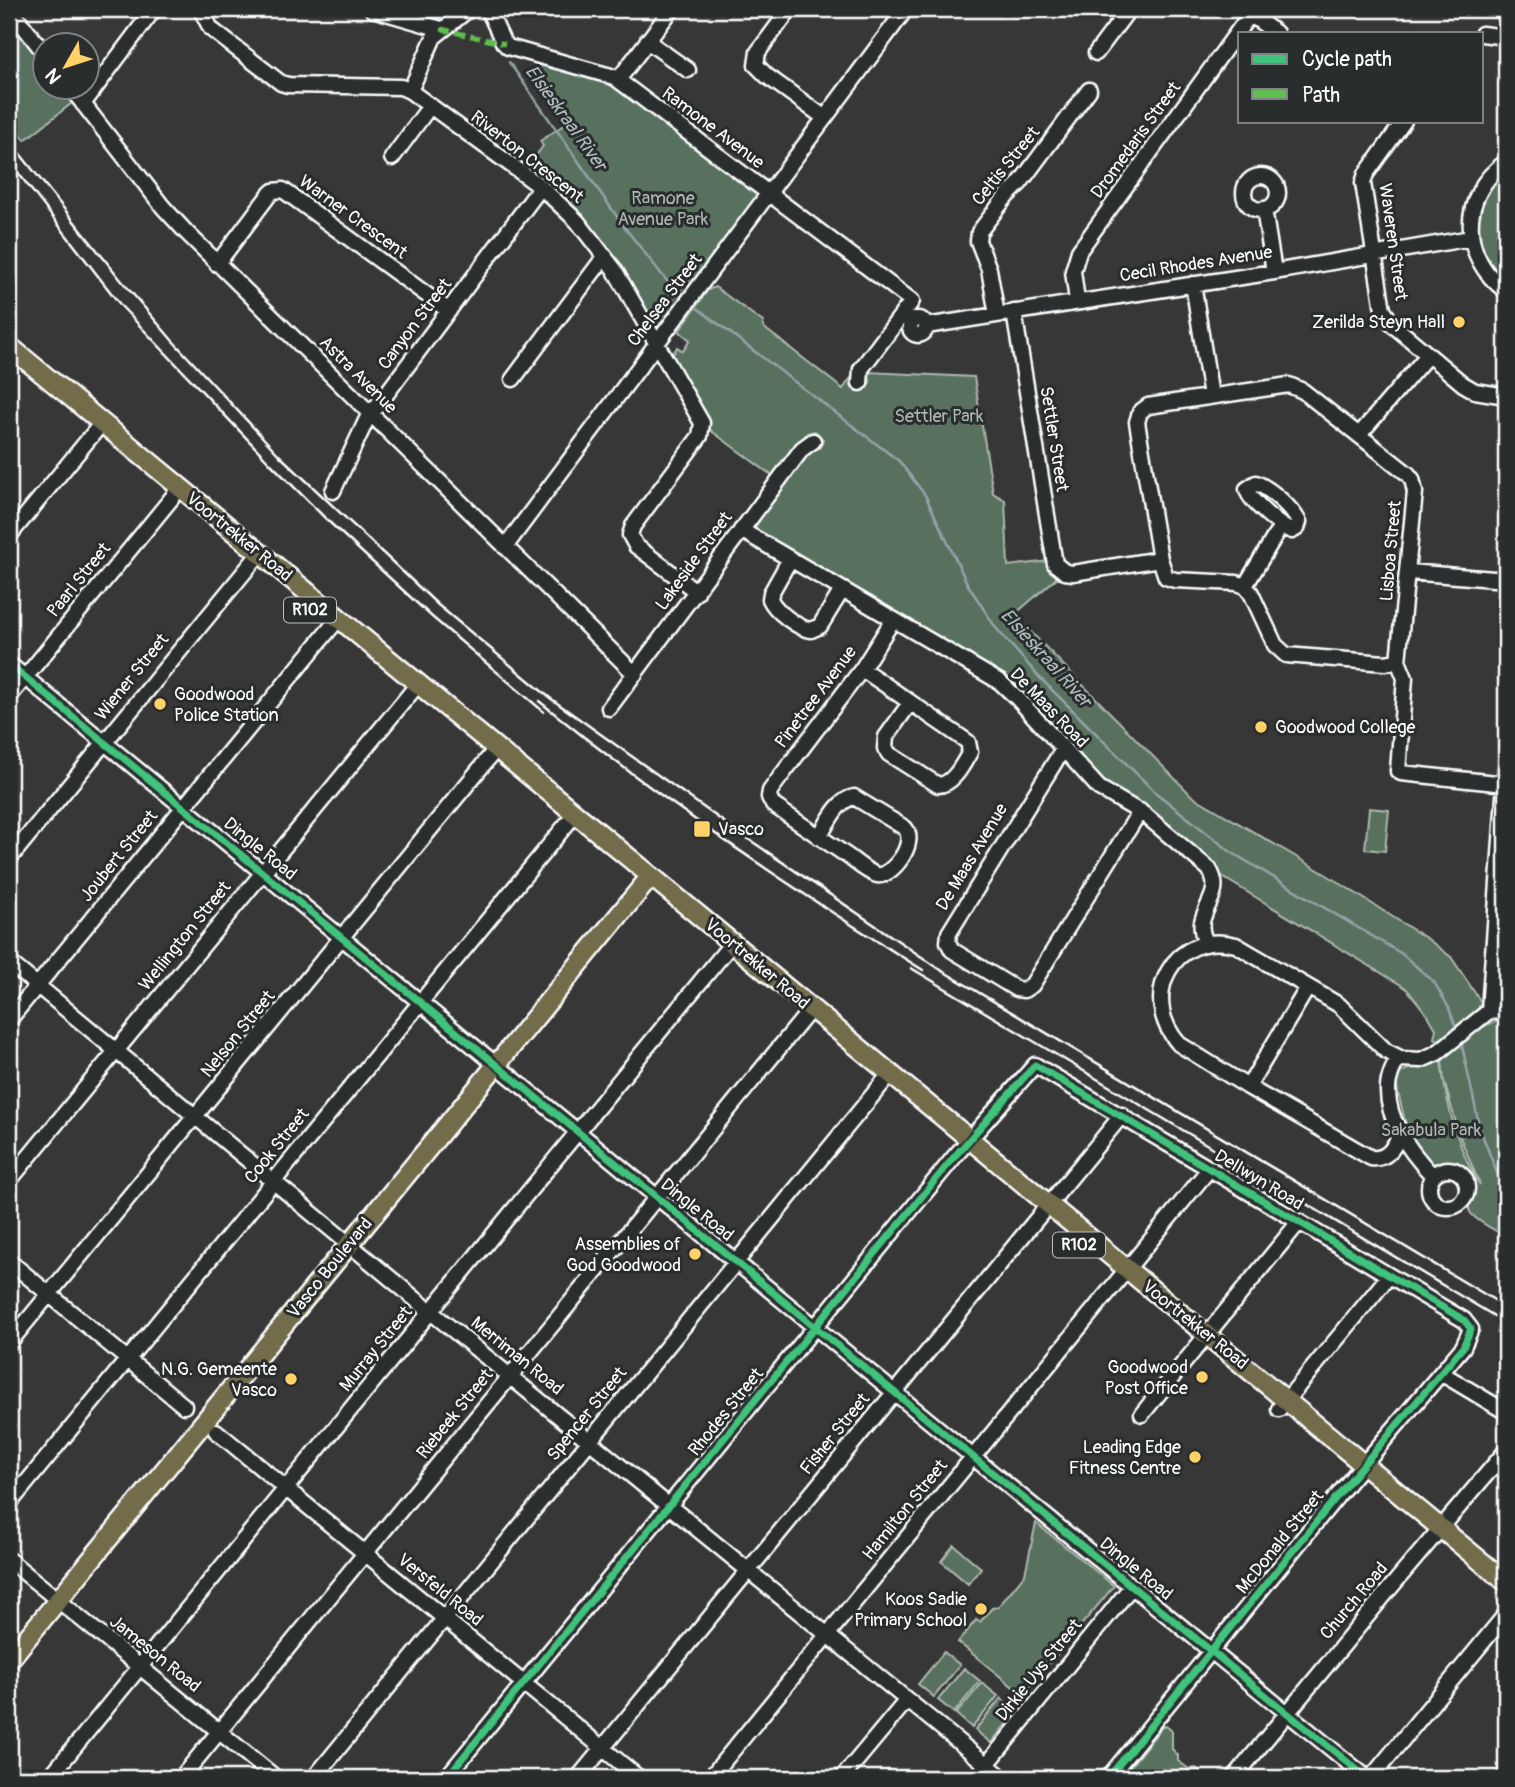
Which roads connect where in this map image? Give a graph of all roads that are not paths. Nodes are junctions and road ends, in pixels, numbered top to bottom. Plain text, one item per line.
1 (10, 9) edge
2 (154, 9) edge
3 (201, 9) edge
4 (372, 9) edge
5 (469, 9) edge
6 (488, 9) edge
7 (672, 9) edge
8 (790, 9) edge
9 (906, 9) edge
10 (1129, 9) edge
11 (1252, 12) edge
12 (441, 29) junction
13 (1275, 32) edge
14 (1484, 34) edge
15 (32, 37) edge
16 (1506, 37) edge
17 (647, 41) junction
18 (1096, 53) dead end
19 (688, 71) dead end
20 (618, 80) junction
21 (1089, 90) dead end
22 (410, 91) junction
23 (83, 104) joint
24 (430, 106) junction
25 (825, 118) junction
26 (1400, 122) edge
27 (392, 158) dead end
28 (1506, 162) edge
29 (541, 187) junction
30 (769, 193) junction
31 (1264, 209) dead end
32 (1471, 238) junction
33 (1373, 254) junction
34 (605, 256) junction
35 (217, 264) junction
36 (1274, 272) junction
37 (1193, 284) junction
38 (1506, 291) edge
39 (1077, 301) junction
40 (449, 311) junction
41 (1014, 312) junction
42 (997, 314) junction
43 (926, 326) dead end
44 (657, 344) junction
45 (9, 346) edge
46 (1427, 356) junction
47 (9, 362) edge
48 (513, 379) dead end
49 (860, 383) dead end
50 (1211, 396) junction
51 (1506, 396) edge
52 (371, 415) junction
53 (98, 428) junction
54 (1359, 435) junction
55 (813, 441) dead end
56 (333, 491) dead end
57 (176, 492) junction
58 (1281, 526) dead end
59 (741, 530) junction
60 (9, 536) edge
61 (505, 547) junction
62 (256, 558) junction
63 (790, 559) junction
64 (1160, 559) junction
65 (1409, 572) junction
66 (1506, 580) edge
67 (1245, 586) junction
68 (842, 590) junction
69 (696, 592) junction
70 (894, 620) junction
71 (335, 623) junction
72 (1398, 661) junction
73 (9, 664) edge
74 (862, 669) junction
75 (635, 674) junction
76 (25, 677) junction
77 (414, 688) junction
78 (9, 697) edge
79 (909, 703) junction
80 (610, 708) dead end
81 (104, 742) junction
82 (1063, 749) junction
83 (493, 753) junction
84 (1506, 768) edge
85 (1506, 784) edge
86 (183, 807) junction
87 (1140, 811) junction
88 (572, 818) junction
89 (819, 836) junction
90 (9, 859) edge
91 (263, 872) junction
92 (643, 877) junction
93 (342, 937) junction
94 (1206, 944) junction
95 (729, 947) junction
96 (9, 962) edge
97 (37, 986) junction
98 (1308, 987) junction
99 (420, 1002) junction
100 (1489, 1011) junction
101 (1506, 1012) edge
102 (807, 1013) junction
103 (9, 1020) edge
104 (116, 1051) junction
105 (1398, 1058) junction
106 (492, 1061) junction
107 (1032, 1066) joint
108 (887, 1078) junction
109 (1248, 1087) junction
110 (1122, 1115) junction
111 (196, 1116) junction
112 (579, 1132) junction
113 (1401, 1133) junction
114 (966, 1144) junction
115 (1210, 1168) junction
116 (1433, 1176) dead end
117 (9, 1181) edge
118 (274, 1181) junction
119 (658, 1198) junction
120 (1044, 1209) junction
121 (1299, 1222) junction
122 (346, 1241) junction
123 (9, 1261) edge
124 (736, 1262) junction
125 (1123, 1273) junction
126 (1389, 1276) junction
127 (48, 1294) junction
128 (432, 1312) junction
129 (1470, 1325) joint
130 (816, 1327) junction
131 (1203, 1339) junction
132 (9, 1343) edge
133 (128, 1359) junction
134 (1441, 1373) junction
135 (511, 1376) junction
136 (894, 1391) junction
137 (1283, 1404) junction
138 (184, 1406) dead end
139 (1506, 1412) edge
140 (1142, 1413) dead end
141 (216, 1431) dead end
142 (590, 1441) junction
143 (1506, 1451) edge
144 (973, 1457) junction
145 (1360, 1469) junction
146 (287, 1489) junction
147 (9, 1504) edge
148 (670, 1505) junction
149 (1438, 1533) junction
150 (365, 1554) junction
151 (9, 1560) edge
152 (749, 1571) junction
153 (1506, 1582) edge
154 (1132, 1586) junction
155 (53, 1596) junction
156 (1506, 1596) edge
157 (1506, 1614) edge
158 (445, 1619) junction
159 (828, 1635) junction
160 (9, 1642) edge
161 (1212, 1651) junction
162 (9, 1660) edge
163 (140, 1667) junction
164 (524, 1684) junction
165 (907, 1700) junction
166 (1287, 1713) junction
167 (219, 1732) junction
168 (603, 1748) junction
169 (987, 1765) junction
170 (49, 1778) edge
171 (181, 1778) edge
172 (276, 1778) edge
173 (314, 1778) edge
174 (446, 1778) edge
175 (578, 1778) edge
176 (639, 1778) edge
177 (710, 1778) edge
178 (842, 1778) edge
179 (975, 1778) edge
180 (1003, 1778) edge
181 (1108, 1778) edge
182 (1234, 1778) edge
183 (1369, 1778) edge

1 - 15 street
2 - 23 street
3 - 22 street, Riverton Crescent
4 - 12 street
5 - 12 street
6 - 20 street, Ramone Avenue
7 - 17 street
8 - 25 street
9 - 25 street, Chelsea Street
10 - 18 street
11 - 13 street
11 - 39 street, Dromedaris Street
12 - 22 street
14 - 16 street
17 - 19 street
17 - 20 street
20 - 30 street, Ramone Avenue
21 - 42 street, Celtis Street
22 - 24 street, Riverton Crescent
23 - 35 street, Astra Avenue
24 - 27 street
24 - 29 street, Riverton Crescent
25 - 30 street, Chelsea Street
26 - 33 street, Waveren Street
28 - 32 street
29 - 34 street, Riverton Crescent
29 - 40 street, Canyon Street
30 - 44 street, Chelsea Street
30 - 49 street, Ramone Avenue
31 - 36 street
32 - 33 street, Cecil Rhodes Avenue
32 - 38 street
33 - 36 street, Cecil Rhodes Avenue
33 - 46 street, Waveren Street
34 - 44 street, Riverton Crescent
34 - 48 street
35 - 40 street, Warner Crescent
35 - 52 street, Astra Avenue
36 - 37 street, Cecil Rhodes Avenue
37 - 39 street, Cecil Rhodes Avenue
37 - 50 street
39 - 41 street, Cecil Rhodes Avenue
40 - 52 street, Canyon Street
41 - 42 street, Cecil Rhodes Avenue
41 - 64 street, Settler Street
42 - 43 street, Cecil Rhodes Avenue
44 - 61 street, Chelsea Street
44 - 69 street, Riverton Crescent
45 - 53 main road, Voortrekker Road / R102
46 - 51 street, Waveren Street
46 - 54 street
47 - 53 main road, Voortrekker Road / R102
50 - 54 street, Lisboa Street
50 - 64 street, Lisboa Street
52 - 56 street, Canyon Street
52 - 61 street, Astra Avenue
53 - 57 main road, Voortrekker Road / R102
53 - 60 street
54 - 65 street, Lisboa Street
55 - 59 street, Lakeside Street
57 - 62 main road, Voortrekker Road / R102
57 - 76 street, Paarl Street
58 - 67 street
59 - 63 street, De Maas Road
59 - 69 street, Lakeside Street
61 - 75 street, Astra Avenue
62 - 71 main road, Voortrekker Road / R102
62 - 81 street, Wiener Street
63 - 68 street, De Maas Road
63 - 68 street
64 - 67 street
65 - 66 street
65 - 72 street, Lisboa Street
67 - 72 street
68 - 70 street, De Maas Road
69 - 75 street, Lakeside Street
70 - 74 street, Pinetree Avenue
70 - 82 street, De Maas Road
71 - 77 main road, Voortrekker Road / R102
71 - 86 street, Joubert Street
72 - 85 street, Lisboa Street
73 - 76 street, Dingle Road
74 - 79 street
74 - 89 street, Pinetree Avenue
75 - 80 street, Lakeside Street
76 - 78 street, Paarl Street
76 - 81 street, Dingle Road
77 - 83 main road, Voortrekker Road / R102
77 - 91 street, Wellington Street
79 - 79 street
81 - 86 street, Dingle Road
81 - 90 street, Wiener Street
82 - 87 street, De Maas Road
82 - 87 street, De Maas Avenue
83 - 88 main road, Voortrekker Road / R102
83 - 93 street, Nelson Street
84 - 85 street
85 - 100 street
86 - 91 street, Dingle Road
86 - 97 street, Joubert Street
87 - 94 street, De Maas Road
88 - 92 main road, Voortrekker Road / R102
88 - 99 street, Cook Street
89 - 89 street
91 - 93 street, Dingle Road
91 - 104 street, Wellington Street
92 - 95 main road, Voortrekker Road / R102
92 - 106 main road, Vasco Boulevard
93 - 99 street, Dingle Road
93 - 111 street, Nelson Street
94 - 98 street
94 - 109 street
95 - 102 main road, Voortrekker Road / R102
95 - 112 street, Murray Street
96 - 97 street, Merriman Road
97 - 103 street, Joubert Street
97 - 104 street, Merriman Road
98 - 105 street
98 - 109 street
99 - 106 street, Dingle Road
99 - 118 street, Cook Street
100 - 101 street
100 - 105 street
102 - 108 main road, Voortrekker Road / R102
102 - 119 street, Riebeek Street
104 - 111 street, Merriman Road
104 - 117 street, Wellington Street
105 - 113 street
106 - 112 street, Dingle Road
106 - 122 main road, Vasco Boulevard
107 - 110 street, Dellwyn Road
107 - 114 street, Rhodes Street
108 - 114 main road, Voortrekker Road / R102
108 - 124 street, Spencer Street
109 - 113 street
110 - 115 street, Dellwyn Road
110 - 120 street, Fisher Street
111 - 118 street, Merriman Road
111 - 127 street, Nelson Street
112 - 119 street, Dingle Road
112 - 128 street, Murray Street
113 - 116 street
114 - 120 main road, Voortrekker Road / R102
114 - 130 street, Rhodes Street
115 - 121 street, Dellwyn Road
115 - 125 street, Hamilton Street
118 - 122 street, Merriman Road
118 - 133 street, Cook Street
119 - 124 street, Dingle Road
119 - 135 street, Riebeek Street
120 - 125 main road, Voortrekker Road / R102
120 - 136 street, Fisher Street
121 - 126 street, Dellwyn Road
121 - 131 street
122 - 128 street, Merriman Road
122 - 155 main road, Vasco Boulevard
123 - 127 street
124 - 130 street, Dingle Road
124 - 142 street, Spencer Street
125 - 131 main road, Voortrekker Road / R102
125 - 144 street, Hamilton Street
126 - 129 street, Dellwyn Road
126 - 137 street
127 - 132 street, Nelson Street
127 - 133 street
128 - 135 street, Merriman Road
128 - 146 street, Murray Street
129 - 134 street, McDonald Street
130 - 136 street, Dingle Road
130 - 148 street, Rhodes Street
131 - 137 main road, Voortrekker Road / R102
131 - 140 street
133 - 138 street
133 - 147 street, Cook Street
134 - 139 street
134 - 145 street, McDonald Street
135 - 142 street, Merriman Road
135 - 150 street, Riebeek Street
136 - 144 street, Dingle Road
136 - 152 street, Fisher Street
137 - 145 main road, Voortrekker Road / R102
141 - 146 street, Versfeld Road
142 - 148 street, Merriman Road
142 - 158 street, Spencer Street
143 - 149 street, Church Road
144 - 154 street, Dingle Road
144 - 159 street, Hamilton Street
145 - 149 main road, Voortrekker Road / R102
145 - 161 street, McDonald Street
146 - 150 street, Versfeld Road
146 - 163 street, Murray Street
148 - 152 street, Merriman Road
148 - 164 street, Rhodes Street
149 - 153 main road, Voortrekker Road / R102
149 - 156 main road, Voortrekker Road / R102
149 - 166 street, Church Road
150 - 158 street, Versfeld Road
150 - 167 street, Riebeek Street
151 - 155 street, Jameson Road
152 - 159 street, Merriman Road
152 - 168 street, Fisher Street
154 - 161 street, Dingle Road
154 - 169 street, Dirkie Uys Street
155 - 160 main road, Vasco Boulevard
155 - 162 main road, Vasco Boulevard
155 - 163 street, Jameson Road
157 - 183 street
158 - 164 street, Versfeld Road
158 - 173 street, Spencer Street
159 - 165 street, Merriman Road
159 - 177 street, Hamilton Street
161 - 166 street, Dingle Road
161 - 181 street, McDonald Street
163 - 167 street, Jameson Road
163 - 170 street, Murray Street
164 - 168 street, Versfeld Road
164 - 174 street, Rhodes Street
165 - 169 street, Merriman Road
165 - 178 street
166 - 182 street, Church Road
166 - 183 street, Dingle Road
167 - 171 street, Riebeek Street
167 - 172 street, Jameson Road
168 - 175 street, Fisher Street
168 - 176 street, Versfeld Road
169 - 179 street, Dirkie Uys Street
169 - 180 street, Merriman Road

